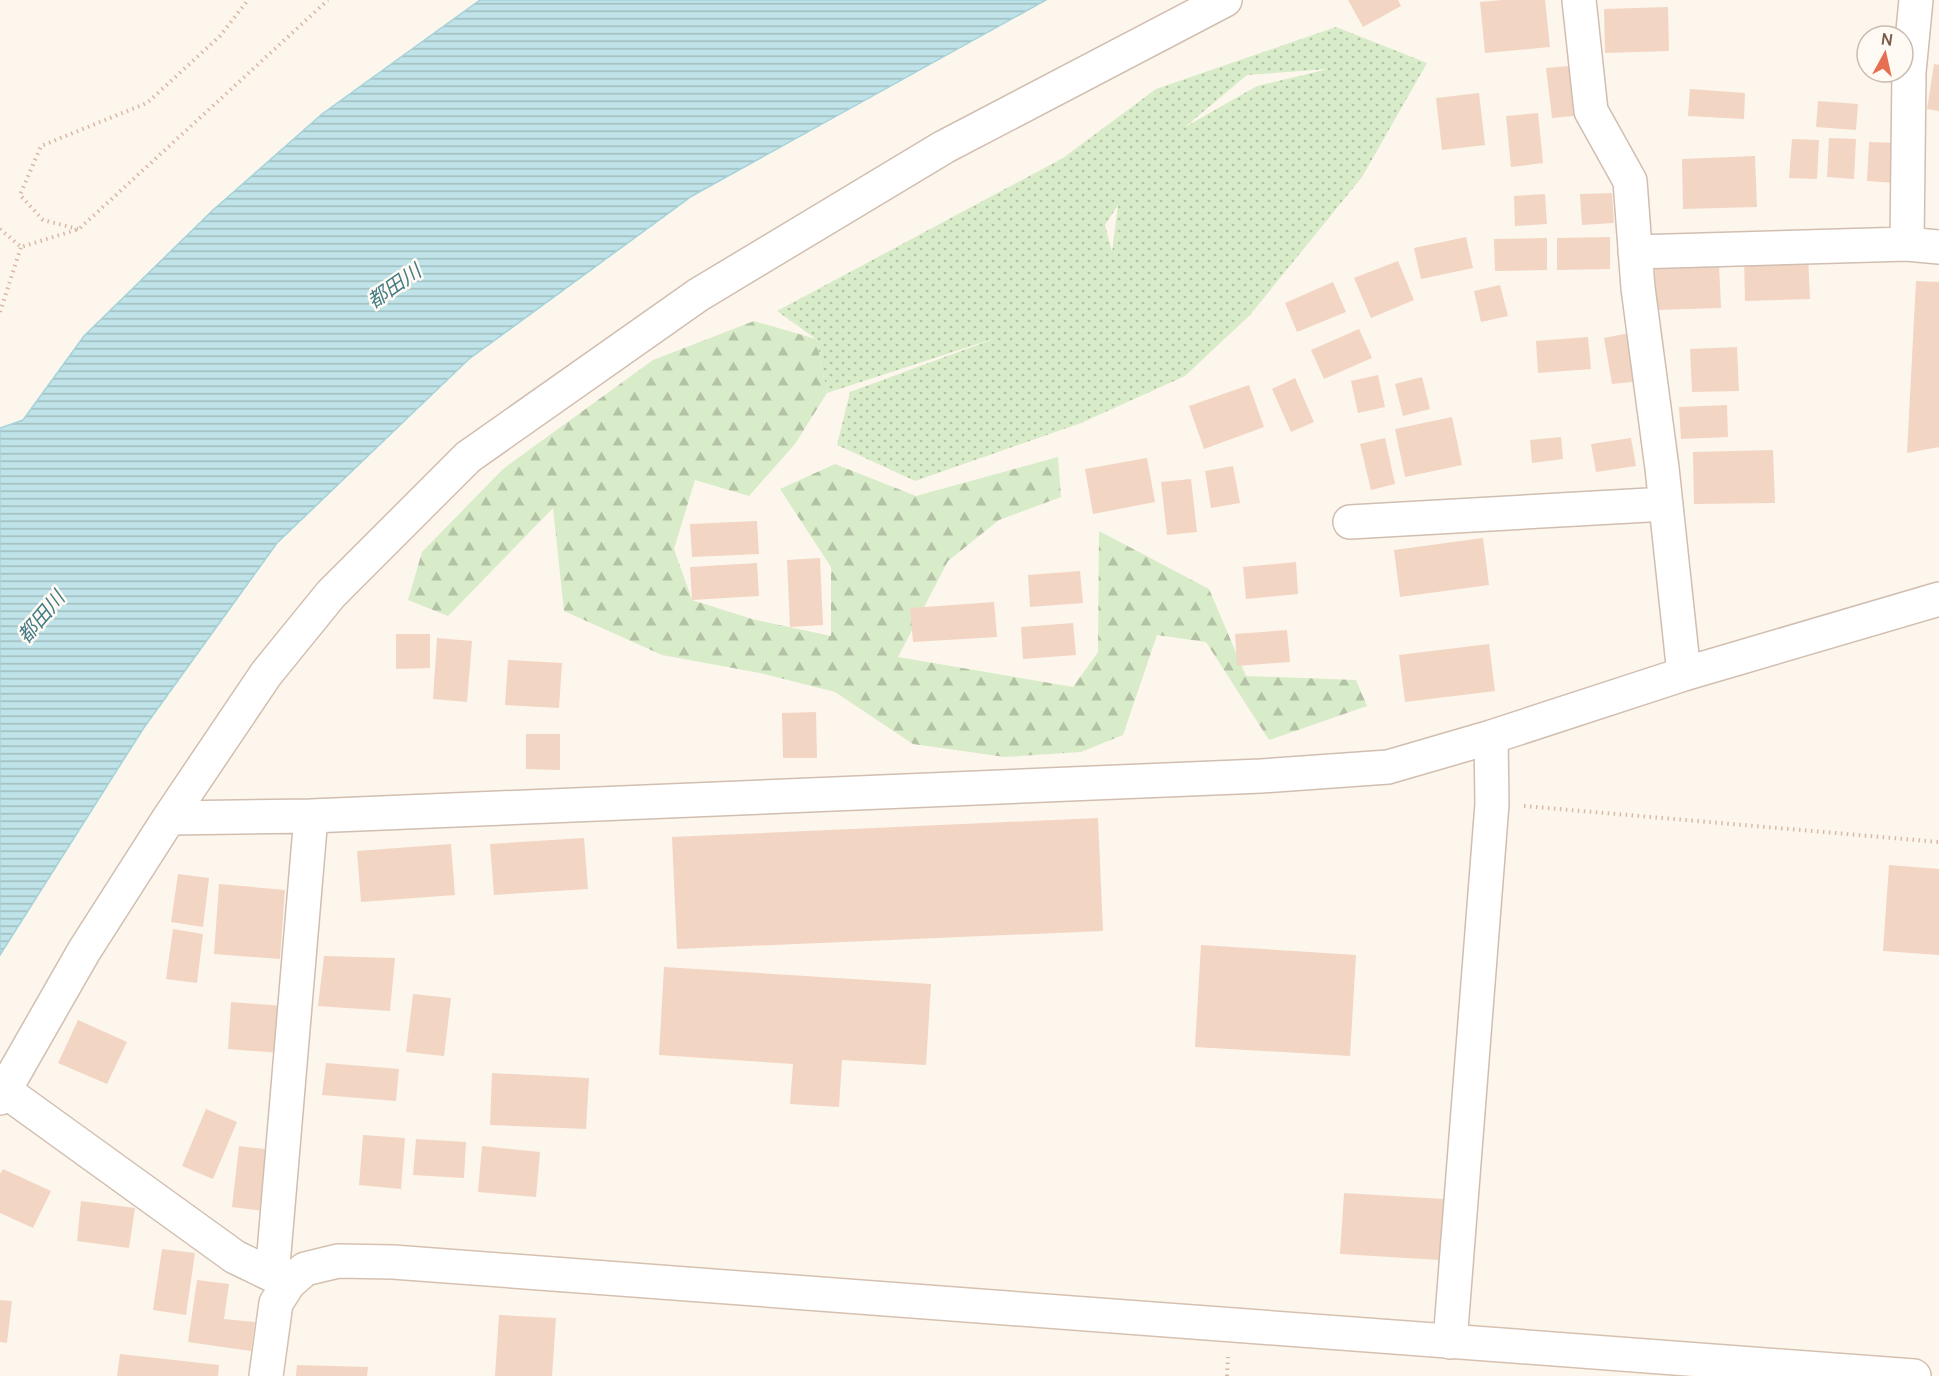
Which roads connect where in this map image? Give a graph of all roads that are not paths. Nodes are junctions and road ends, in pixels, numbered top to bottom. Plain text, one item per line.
1 (1225, 0) edge
2 (1578, 0) edge
3 (1916, 0) edge
4 (1906, 244) junction
5 (1939, 247) edge
6 (1635, 252) junction
7 (1666, 504) junction
8 (1350, 522) dead end
9 (1939, 599) edge
10 (1684, 674) junction
11 (1491, 737) junction
12 (311, 816) junction
13 (169, 818) junction
14 (2, 1095) edge
15 (289, 1283) junction
16 (1450, 1342) junction
17 (266, 1376) edge
18 (1914, 1376) edge

1 - 13 street
2 - 6 street
3 - 4 street
4 - 5 street
4 - 6 street
6 - 7 street
7 - 8 street
7 - 10 street
9 - 10 street
10 - 11 street
11 - 12 street
11 - 16 street
12 - 13 street
12 - 15 street
13 - 14 street
14 - 15 street
15 - 16 street
15 - 17 street
16 - 18 street

